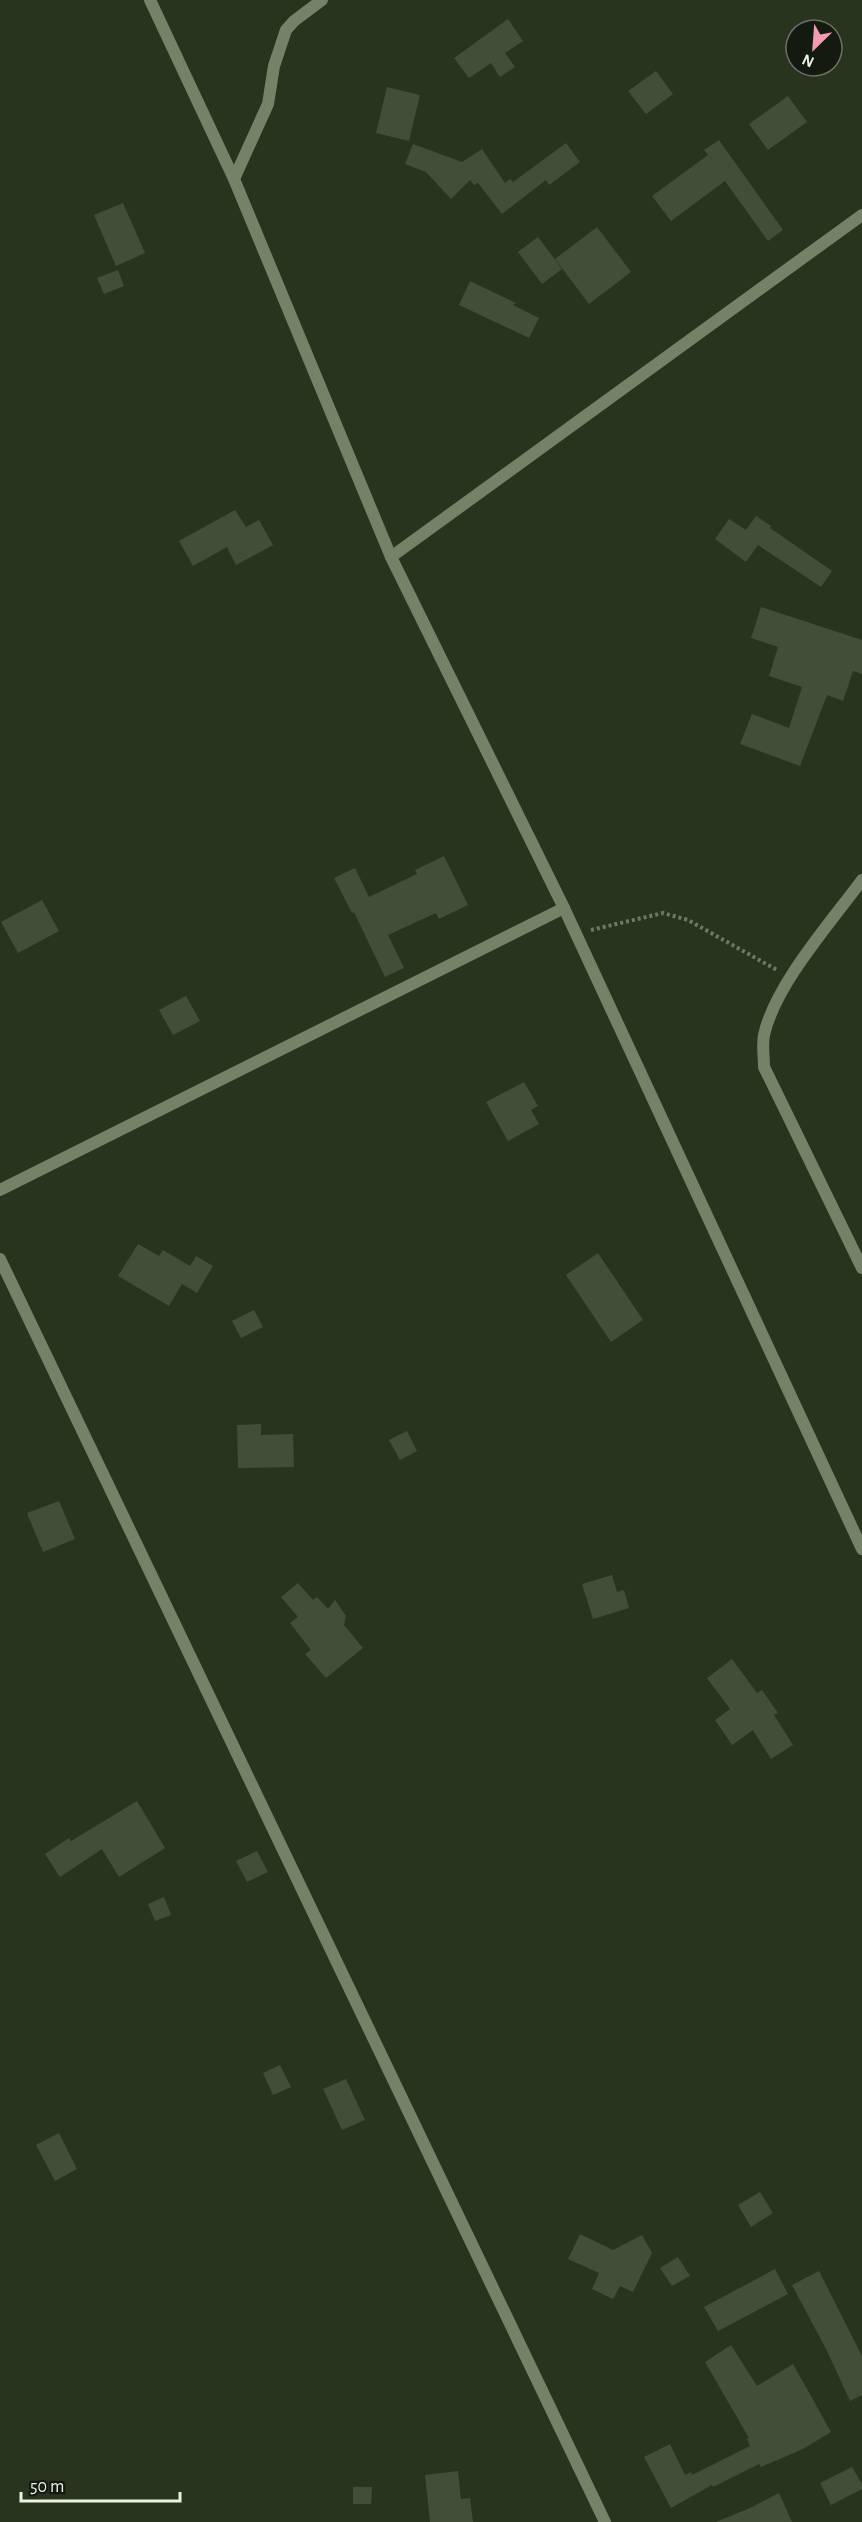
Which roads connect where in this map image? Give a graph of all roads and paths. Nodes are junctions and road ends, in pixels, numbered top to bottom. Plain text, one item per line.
1 (150, 0) edge
2 (322, 0) edge
3 (234, 179) junction
4 (862, 215) edge
5 (391, 557) junction
6 (862, 880) edge
7 (564, 908) junction
8 (575, 933) junction
9 (791, 978) junction
10 (0, 1190) edge
11 (0, 1259) edge
12 (862, 1268) edge
13 (862, 1549) edge
14 (605, 2522) edge

1 - 3 street
2 - 3 street
3 - 5 street
4 - 5 street
5 - 7 street
6 - 9 street
7 - 8 street
7 - 10 street
8 - 9 path
8 - 13 street
9 - 12 street
11 - 14 street

